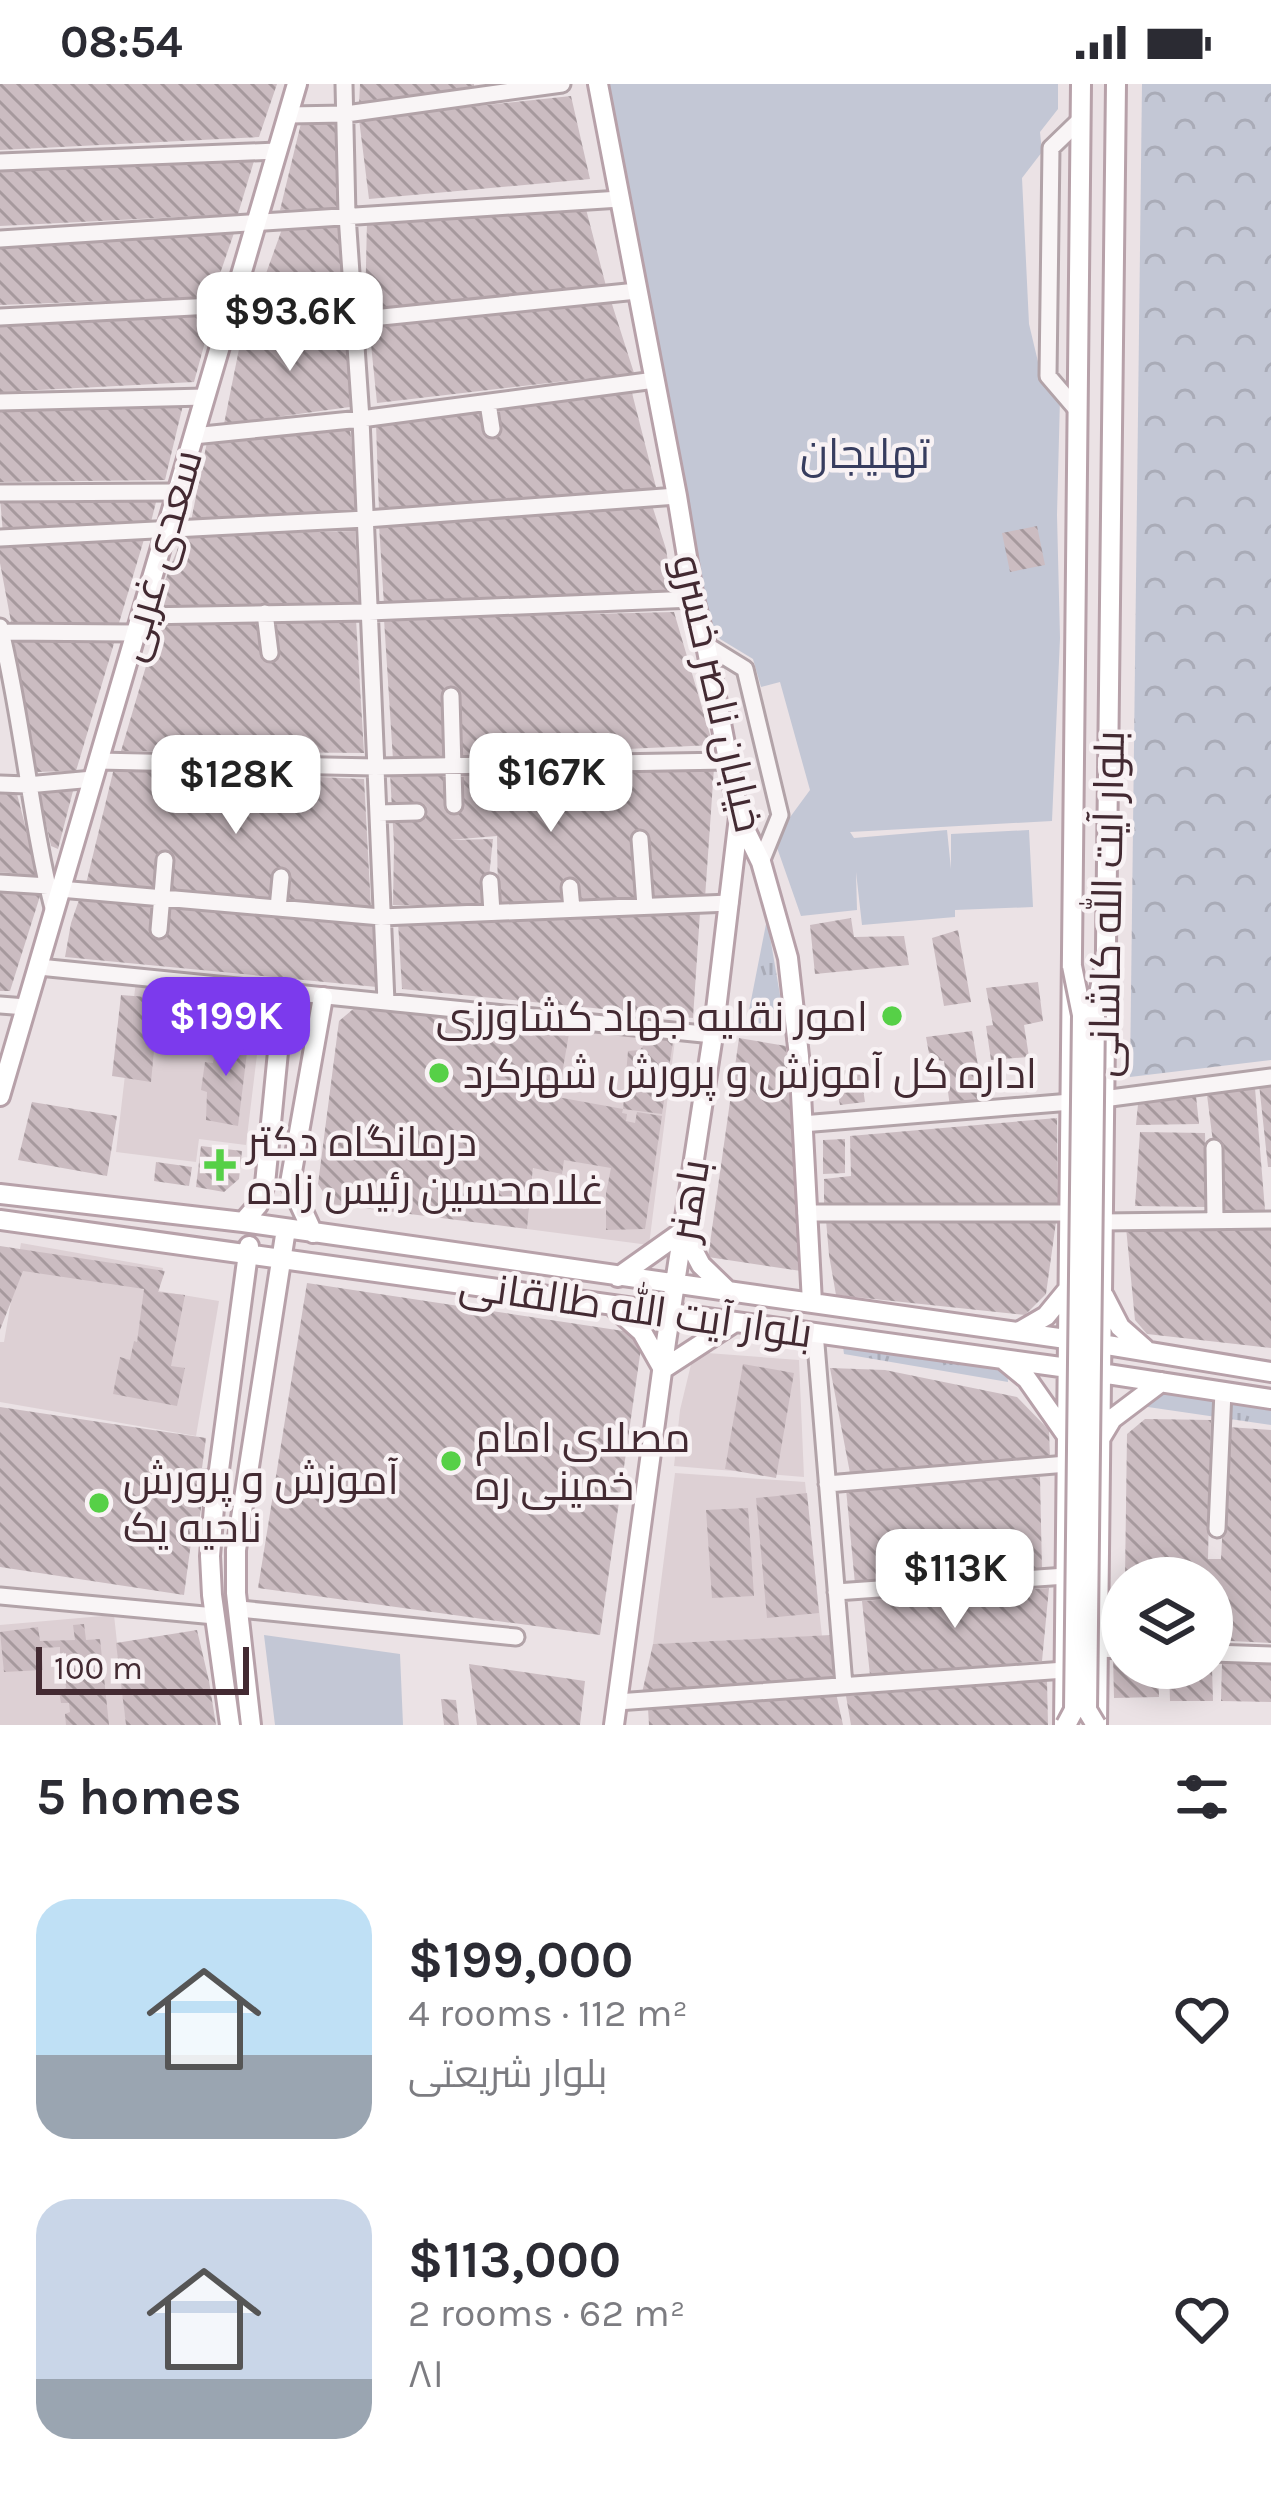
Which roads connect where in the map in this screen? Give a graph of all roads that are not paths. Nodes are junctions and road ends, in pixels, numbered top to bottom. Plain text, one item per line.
1 (297, 84) edge
2 (344, 84) edge
3 (562, 84) edge
4 (598, 84) edge
5 (1081, 84) edge
6 (1117, 87) edge
7 (346, 113) junction
8 (287, 115) junction
9 (1081, 119) junction
10 (277, 151) junction
11 (0, 162) edge
12 (620, 199) junction
13 (347, 215) junction
14 (256, 224) junction
15 (0, 239) edge
16 (638, 291) junction
17 (232, 305) junction
18 (0, 317) edge
19 (354, 318) junction
20 (224, 333) junction
21 (655, 380) junction
22 (205, 397) junction
23 (0, 402) edge
24 (488, 403) junction
25 (1078, 411) junction
26 (362, 419) junction
27 (492, 429) dead end
28 (194, 436) junction
29 (177, 492) junction
30 (0, 494) edge
31 (677, 496) junction
32 (366, 520) junction
33 (166, 530) junction
34 (0, 538) edge
35 (694, 599) junction
36 (369, 612) junction
37 (265, 613) junction
38 (138, 624) junction
39 (0, 631) edge
40 (706, 645) junction
41 (270, 653) dead end
42 (451, 696) dead end
43 (728, 761) junction
44 (199, 763) junction
45 (239, 764) junction
46 (282, 765) junction
47 (454, 765) junction
48 (375, 767) junction
49 (95, 770) junction
50 (0, 784) edge
51 (27, 785) junction
52 (279, 789) dead end
53 (237, 793) dead end
54 (196, 795) dead end
55 (454, 805) dead end
56 (417, 812) dead end
57 (377, 813) junction
58 (739, 817) junction
59 (640, 839) dead end
60 (165, 860) dead end
61 (761, 862) junction
62 (281, 877) dead end
63 (490, 882) dead end
64 (0, 883) edge
65 (570, 887) dead end
66 (54, 888) junction
67 (162, 898) junction
68 (730, 903) junction
69 (645, 906) junction
70 (278, 908) junction
71 (572, 909) junction
72 (492, 912) junction
73 (381, 917) junction
74 (159, 930) dead end
75 (1105, 964) junction
76 (1072, 966) junction
77 (39, 967) junction
78 (284, 991) junction
79 (322, 997) junction
80 (386, 1002) junction
81 (0, 1005) edge
82 (26, 1007) junction
83 (279, 1034) junction
84 (713, 1035) junction
85 (315, 1038) junction
86 (1271, 1077) edge
87 (0, 1096) edge
88 (1103, 1099) junction
89 (1071, 1102) junction
90 (802, 1124) junction
91 (1214, 1148) dead end
92 (0, 1182) edge
93 (290, 1183) junction
94 (265, 1184) junction
95 (0, 1194) edge
96 (28, 1198) junction
97 (806, 1214) junction
98 (1070, 1214) junction
99 (1215, 1220) junction
100 (1271, 1220) edge
101 (1102, 1222) junction
102 (248, 1223) junction
103 (0, 1224) edge
104 (286, 1229) junction
105 (683, 1231) junction
106 (314, 1233) junction
107 (248, 1254) junction
108 (280, 1258) junction
109 (618, 1277) junction
110 (675, 1285) junction
111 (1069, 1288) junction
112 (1102, 1288) junction
113 (729, 1292) junction
114 (812, 1303) junction
115 (610, 1305) junction
116 (671, 1314) junction
117 (735, 1322) junction
118 (815, 1332) junction
119 (1017, 1332) junction
120 (1068, 1339) junction
121 (1101, 1344) junction
122 (1155, 1353) junction
123 (1000, 1358) junction
124 (1195, 1360) junction
125 (1068, 1368) junction
126 (663, 1370) junction
127 (1101, 1372) junction
128 (1271, 1372) edge
129 (1161, 1382) junction
130 (1192, 1386) junction
131 (1222, 1391) junction
132 (1271, 1399) edge
133 (1067, 1436) junction
134 (1100, 1439) junction
135 (1067, 1464) junction
136 (827, 1484) junction
137 (1217, 1528) dead end
138 (1066, 1576) junction
139 (836, 1592) junction
140 (0, 1596) edge
141 (239, 1609) junction
142 (215, 1616) junction
143 (516, 1637) dead end
144 (1098, 1649) junction
145 (1101, 1649) edge
146 (1233, 1654) edge
147 (1271, 1655) edge
148 (1065, 1670) junction
149 (844, 1685) junction
150 (617, 1702) junction
151 (230, 1725) edge
152 (251, 1725) edge
153 (614, 1725) edge
154 (1065, 1725) edge
155 (1097, 1725) edge

1 - 8 main road, سعدی غربی
2 - 7 street
3 - 7 street
4 - 12 main road, خیابان ناصر خسرو
5 - 9 main road, بلوار آیت الله کاشانی
6 - 75 main road, بلوار آیت الله کاشانی
7 - 8 street
7 - 13 street
8 - 10 main road, سعدی غربی
9 - 25 main road, بلوار آیت الله کاشانی
9 - 25 street
10 - 11 street
10 - 14 main road, سعدی غربی
12 - 13 street
12 - 16 main road, خیابان ناصر خسرو
13 - 14 street
13 - 19 street
14 - 15 street
14 - 17 main road, سعدی غربی
16 - 19 street
16 - 21 main road, خیابان ناصر خسرو
17 - 18 street
17 - 20 main road, سعدی غربی
19 - 20 street
19 - 26 street
20 - 22 main road, سعدی غربی
21 - 24 street
21 - 31 main road, خیابان ناصر خسرو
22 - 23 street
22 - 28 main road, سعدی غربی
24 - 26 street
24 - 27 street
25 - 76 main road, بلوار آیت الله کاشانی
26 - 28 street
26 - 32 street
28 - 29 main road, سعدی غربی
29 - 30 street
29 - 33 main road, سعدی غربی
31 - 32 street
31 - 35 main road, خیابان ناصر خسرو
32 - 33 street
32 - 36 street
33 - 34 street
33 - 38 main road, سعدی غربی
35 - 36 street
35 - 40 main road, خیابان ناصر خسرو
36 - 37 street
36 - 48 street
37 - 38 street
37 - 41 street
38 - 39 street
38 - 49 main road, سعدی غربی
39 - 51 street
40 - 43 main road, خیابان ناصر خسرو
40 - 61 street
42 - 47 street
43 - 47 street
43 - 58 main road, خیابان ناصر خسرو
44 - 45 street
44 - 49 street
44 - 54 street
45 - 46 street
45 - 53 street
46 - 48 street
46 - 52 street
47 - 48 street
47 - 55 street
48 - 57 street
49 - 51 street
49 - 66 main road, سعدی غربی
50 - 51 street
51 - 66 street
56 - 57 street
57 - 73 street
58 - 61 main road, خیابان ناصر خسرو
58 - 68 main road, باهنر
59 - 69 street
60 - 67 street
61 - 90 main road, خیابان ناصر خسرو
62 - 70 street
63 - 72 street
64 - 66 street
65 - 71 street
66 - 67 street
66 - 77 main road, سعدی غربی
67 - 70 street
67 - 74 street
68 - 69 street
68 - 84 main road, باهنر
69 - 71 street
70 - 73 street
71 - 72 street
72 - 73 street
73 - 80 street
75 - 88 main road, بلوار آیت الله کاشانی
75 - 155 main road, bridge
76 - 89 main road, بلوار آیت الله کاشانی
76 - 154 main road, bridge
77 - 78 street
77 - 82 main road, سعدی غربی
78 - 79 street
78 - 83 main road
79 - 80 street
79 - 85 main road
80 - 84 street
81 - 82 street
82 - 87 main road, سعدی غربی
83 - 85 main road
83 - 94 main road
84 - 105 main road, باهنر
85 - 93 main road
86 - 88 street
88 - 101 main road, بلوار آیت الله کاشانی
89 - 90 street
89 - 98 main road, بلوار آیت الله کاشانی
90 - 97 main road, خیابان ناصر خسرو
91 - 99 street
92 - 96 main road
93 - 94 main road
93 - 106 main road
94 - 102 main road
95 - 96 main road, بلوار آیت الله طالقانی
96 - 102 main road, بلوار آیت الله طالقانی
97 - 98 street
97 - 114 main road, خیابان ناصر خسرو
98 - 111 main road, بلوار آیت الله کاشانی
99 - 100 street
99 - 101 street
101 - 112 main road, بلوار آیت الله کاشانی
102 - 104 main road, بلوار آیت الله طالقانی
102 - 107 main road
103 - 107 main road, بلوار آیت الله طالقانی
104 - 106 main road, بلوار آیت الله طالقانی
104 - 108 main road
105 - 109 main road
105 - 110 main road, باهنر
105 - 113 main road
106 - 109 main road, بلوار آیت الله طالقانی
107 - 108 main road, بلوار آیت الله طالقانی
107 - 142 main road
108 - 115 main road, بلوار آیت الله طالقانی
108 - 141 main road
109 - 110 main road, بلوار آیت الله طالقانی
110 - 113 main road, بلوار آیت الله طالقانی
110 - 116 main road, باهنر
111 - 119 main road
111 - 120 main road, بلوار آیت الله کاشانی
112 - 121 main road, بلوار آیت الله کاشانی
112 - 122 main road
113 - 114 main road, بلوار آیت الله طالقانی
114 - 119 main road, بلوار آیت الله طالقانی
115 - 116 main road, بلوار آیت الله طالقانی
115 - 126 main road
116 - 117 main road, بلوار آیت الله طالقانی
116 - 126 main road, باهنر
117 - 118 main road, بلوار آیت الله طالقانی
117 - 126 main road
118 - 123 main road, بلوار آیت الله طالقانی
118 - 136 street
119 - 120 main road, بلوار آیت الله طالقانی
120 - 121 main road, بلوار آیت الله طالقانی
120 - 125 main road, بلوار آیت الله کاشانی
121 - 122 main road, بلوار آیت الله طالقانی
121 - 127 main road, بلوار آیت الله کاشانی
122 - 124 main road, بلوار آیت الله طالقانی
123 - 125 main road, بلوار آیت الله طالقانی
123 - 133 main road
124 - 128 main road, بلوار آیت الله طالقانی
124 - 130 main road
125 - 127 main road, بلوار آیت الله طالقانی
125 - 133 main road, بلوار آیت الله کاشانی
126 - 150 main road, باهنر
127 - 129 main road, بلوار آیت الله طالقانی
127 - 134 main road, بلوار آیت الله کاشانی
129 - 130 main road, بلوار آیت الله طالقانی
129 - 134 main road
130 - 131 main road, بلوار آیت الله طالقانی
131 - 132 main road, بلوار آیت الله طالقانی
131 - 137 street
133 - 135 main road, بلوار آیت الله کاشانی
134 - 144 main road, بلوار آیت الله کاشانی
135 - 136 street
135 - 138 main road, بلوار آیت الله کاشانی
136 - 139 street
138 - 139 street
138 - 148 main road, بلوار آیت الله کاشانی
139 - 149 street
140 - 142 street
141 - 142 main road
141 - 143 street
141 - 152 main road
142 - 151 main road
144 - 145 street
144 - 155 main road, بلوار آیت الله کاشانی
146 - 147 street
148 - 149 street
148 - 154 main road, بلوار آیت الله کاشانی
149 - 150 street
150 - 153 main road, باهنر

